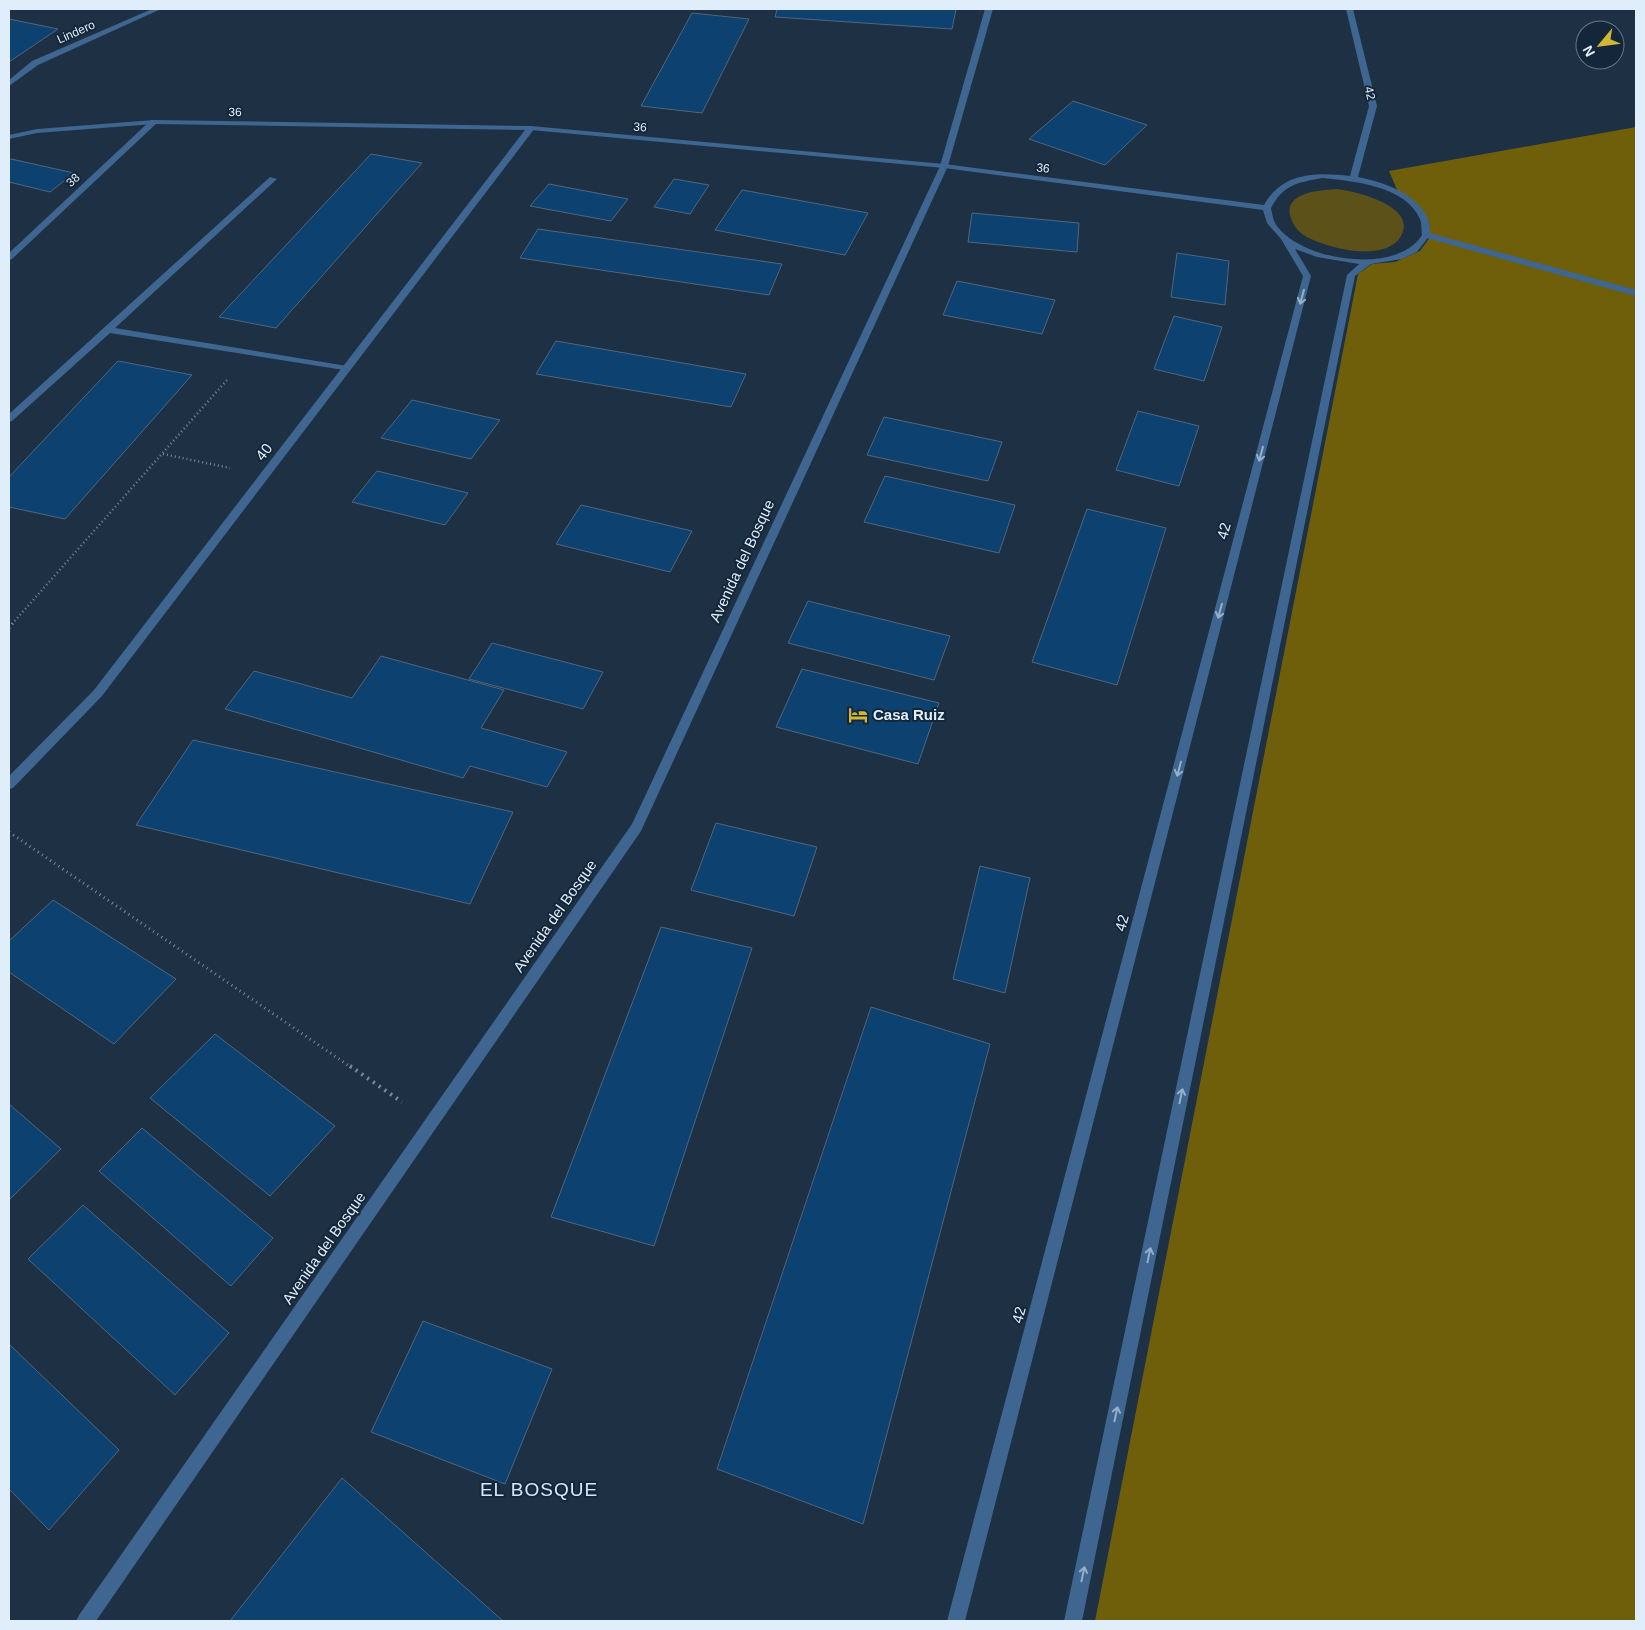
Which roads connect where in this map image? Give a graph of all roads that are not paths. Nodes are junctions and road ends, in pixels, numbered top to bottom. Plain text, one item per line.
1 (157, 9) edge
2 (989, 9) edge
3 (1350, 9) edge
4 (9, 84) edge
5 (154, 122) junction
6 (531, 128) junction
7 (9, 137) edge
8 (944, 166) junction
9 (1354, 178) junction
10 (273, 179) dead end
11 (1267, 208) junction
12 (1426, 235) junction
13 (1284, 238) junction
14 (9, 257) edge
15 (1367, 263) junction
16 (1636, 293) edge
17 (108, 330) junction
18 (347, 369) junction
19 (9, 419) edge
20 (9, 784) edge
21 (85, 1621) edge
22 (956, 1621) edge
23 (1073, 1621) edge

1 - 4 street, Lindero
2 - 8 street, Avenida del Bosque
3 - 9 street, 42
5 - 6 street, 36
5 - 7 street, 36
5 - 14 street, 38
6 - 8 street, 36
6 - 18 street, 40
8 - 11 street, 36
8 - 21 street, Avenida del Bosque
9 - 11 street
9 - 12 street
10 - 17 street
11 - 13 street, 42
12 - 15 street, 42
12 - 16 street
13 - 15 street, 42
13 -> 22 street, 42
23 -> 15 street
17 - 18 street
17 - 19 street
18 - 20 street, 40

